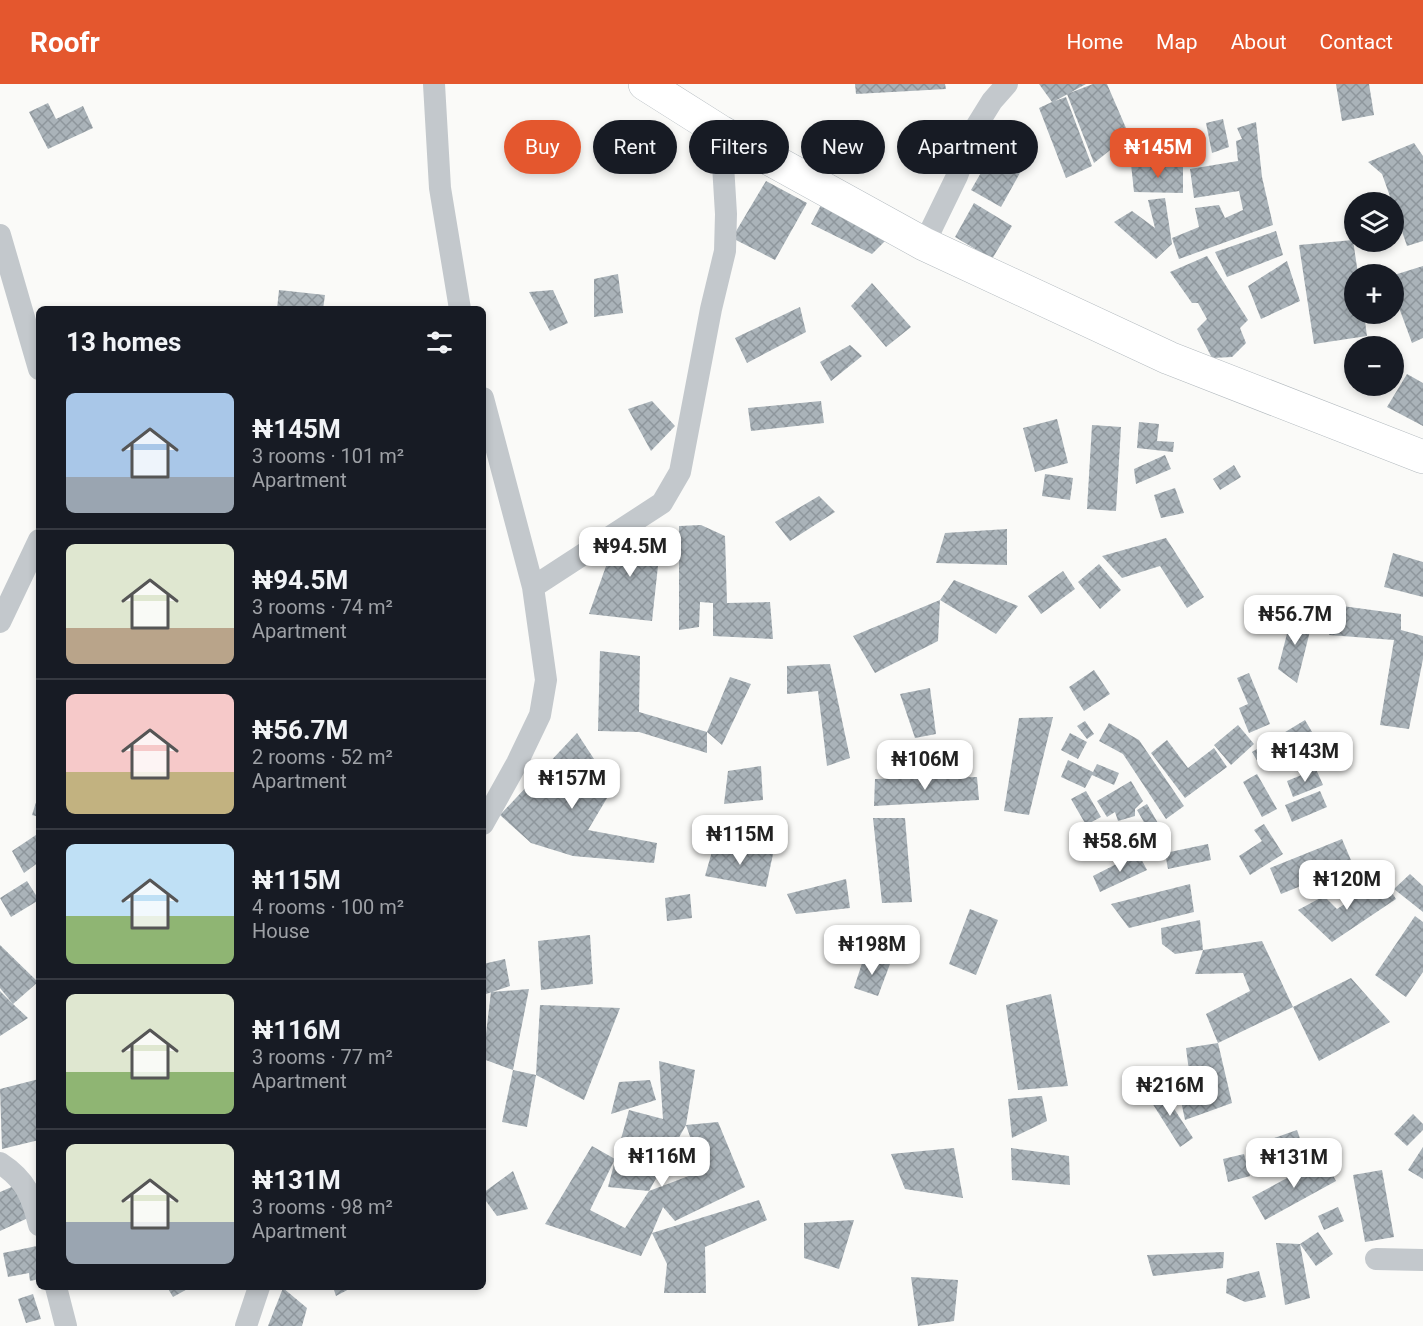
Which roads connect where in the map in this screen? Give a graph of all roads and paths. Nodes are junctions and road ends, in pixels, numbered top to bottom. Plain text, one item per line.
1 (434, 84) edge
2 (645, 84) edge
3 (1007, 84) edge
4 (702, 120) edge
5 (789, 170) edge
6 (724, 174) edge
7 (0, 235) edge
8 (924, 244) junction
9 (460, 306) edge
10 (36, 359) edge
11 (486, 409) edge
12 (1423, 457) edge
13 (36, 546) edge
14 (533, 587) junction
15 (0, 622) edge
16 (486, 819) edge
17 (0, 1163) edge
18 (36, 1213) edge
19 (1376, 1259) dead end
20 (1423, 1260) edge
21 (57, 1290) edge
22 (258, 1290) edge
23 (66, 1326) edge
24 (246, 1326) edge

1 - 9 street
2 - 4 street
3 - 8 street
5 - 8 street
6 - 14 street
7 - 10 street
8 - 12 street
11 - 14 street
13 - 15 street
14 - 16 street
17 - 18 street
19 - 20 street
21 - 23 street
22 - 24 street

